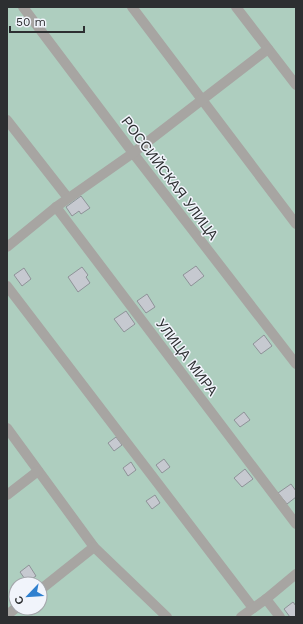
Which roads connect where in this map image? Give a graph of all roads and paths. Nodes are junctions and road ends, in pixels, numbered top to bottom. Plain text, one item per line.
1 (23, 7) edge
2 (132, 7) edge
3 (236, 7) edge
4 (268, 49) junction
5 (296, 85) edge
6 (202, 100) junction
7 (7, 120) edge
8 (133, 153) junction
9 (68, 198) junction
10 (56, 207) junction
11 (296, 224) edge
12 (7, 247) edge
13 (7, 286) edge
14 (296, 364) edge
15 (7, 428) edge
16 (38, 471) junction
17 (7, 495) edge
18 (296, 524) edge
19 (94, 547) junction
20 (296, 574) edge
21 (48, 584) edge
22 (266, 599) junction
23 (253, 608) junction
24 (167, 617) edge
25 (241, 617) edge
26 (280, 617) edge

1 - 8 street, РОССИЙСКАЯ УЛИЦА
2 - 6 street
3 - 4 street
4 - 5 street
4 - 6 street
6 - 8 street
6 - 11 street
7 - 9 street
8 - 9 street
8 - 14 street, РОССИЙСКАЯ УЛИЦА
9 - 10 street
10 - 12 street
10 - 18 street, УЛИЦА МИРА
13 - 23 street
15 - 16 street
16 - 17 street
16 - 19 street
19 - 21 street
19 - 24 street
20 - 22 street
22 - 23 street
22 - 26 street
23 - 25 street

